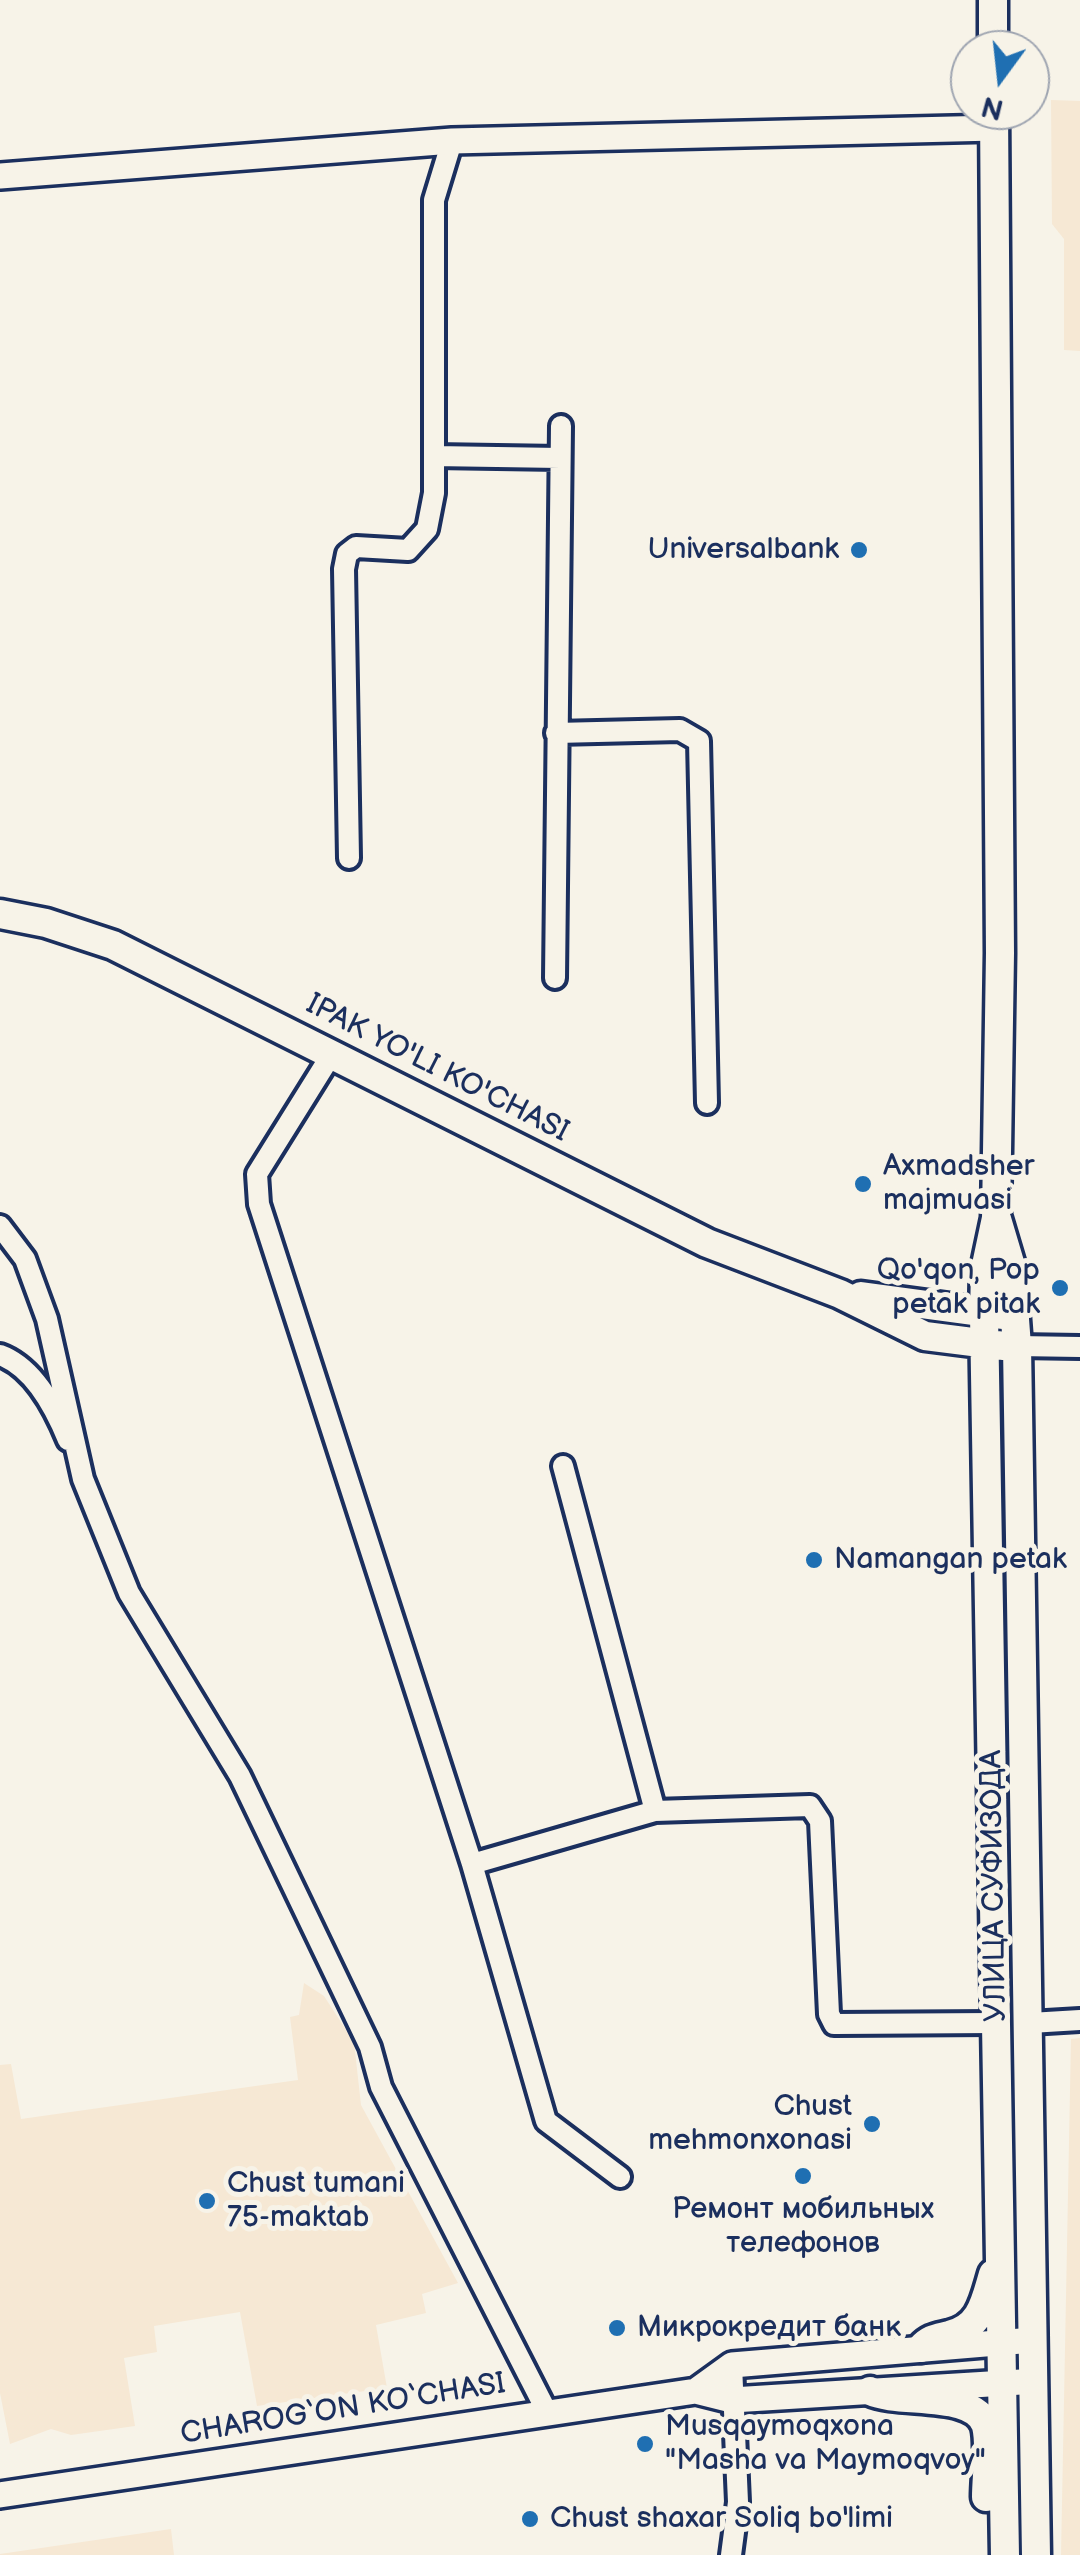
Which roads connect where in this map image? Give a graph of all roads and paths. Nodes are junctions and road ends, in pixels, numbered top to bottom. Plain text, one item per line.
1 (993, 0) edge
2 (994, 30) edge
3 (950, 121) edge
4 (995, 130) edge
5 (452, 142) junction
6 (0, 176) edge
7 (561, 426) dead end
8 (434, 456) junction
9 (560, 458) junction
10 (556, 733) junction
11 (349, 858) dead end
12 (0, 914) edge
13 (556, 978) dead end
14 (332, 1052) junction
15 (706, 1103) dead end
16 (996, 1218) junction
17 (0, 1226) edge
18 (840, 1294) junction
19 (984, 1314) junction
20 (1015, 1315) junction
21 (986, 1346) junction
22 (1017, 1346) junction
23 (1080, 1346) edge
24 (0, 1355) edge
25 (564, 1466) dead end
26 (84, 1479) junction
27 (655, 1811) junction
28 (472, 1864) junction
29 (1080, 2020) edge
30 (994, 2023) junction
31 (1030, 2023) junction
32 (620, 2177) dead end
33 (1000, 2264) junction
34 (1034, 2340) junction
35 (1003, 2341) junction
36 (921, 2348) junction
37 (732, 2365) junction
38 (1034, 2382) junction
39 (1006, 2383) junction
40 (696, 2390) junction
41 (870, 2391) junction
42 (732, 2400) junction
43 (547, 2412) junction
44 (0, 2495) edge
45 (1005, 2548) edge
46 (731, 2555) edge
47 (1036, 2555) edge

1 - 2 main road
3 - 5 street
4 - 16 main road
5 - 6 street
5 - 8 street
7 - 9 street
8 - 9 street
8 - 11 street
9 - 10 street
10 - 13 street
10 - 15 street
12 - 14 main road, IPAK YO'LI KO'CHASI
14 - 18 main road, IPAK YO'LI KO'CHASI
14 - 28 street
16 - 19 main road, УЛИЦА СУФИЗОДА
16 - 20 main road, УЛИЦА СУФИЗОДА
17 - 26 street
18 - 19 main road, IPAK YO'LI KO'CHASI
18 - 21 main road, IPAK YO'LI KO'CHASI
19 - 20 main road, IPAK YO'LI KO'CHASI
19 - 21 main road, УЛИЦА СУФИЗОДА
20 - 22 main road, УЛИЦА СУФИЗОДА
21 - 22 main road, IPAK YO'LI KO'CHASI
21 - 30 main road, УЛИЦА СУФИЗОДА
22 - 23 street
22 - 31 main road, УЛИЦА СУФИЗОДА
24 - 26 street
25 - 27 street
26 - 43 street
27 - 28 street
27 - 30 street
28 - 32 street
29 - 31 street
30 - 33 main road, УЛИЦА СУФИЗОДА
31 - 34 main road, УЛИЦА СУФИЗОДА
33 - 35 main road, УЛИЦА СУФИЗОДА
33 - 36 main road
34 - 35 street, CHAROG‘ON KO‘CHASI
34 - 38 main road, УЛИЦА СУФИЗОДА
35 - 36 street, CHAROG‘ON KO‘CHASI
35 - 39 main road, УЛИЦА СУФИЗОДА
36 - 37 street, CHAROG‘ON KO‘CHASI
37 - 40 street, CHAROG‘ON KO‘CHASI
37 - 42 street
38 - 39 street, CHAROG‘ON KO‘CHASI
38 - 47 main road, УЛИЦА СУФИЗОДА
39 - 41 street, CHAROG‘ON KO‘CHASI
39 - 45 main road, УЛИЦА СУФИЗОДА
40 - 42 street, CHAROG‘ON KO‘CHASI
40 - 43 street, CHAROG‘ON KO‘CHASI
41 - 42 street, CHAROG‘ON KO‘CHASI
41 - 45 main road
42 - 46 street
43 - 44 street, CHAROG‘ON KO‘CHASI

